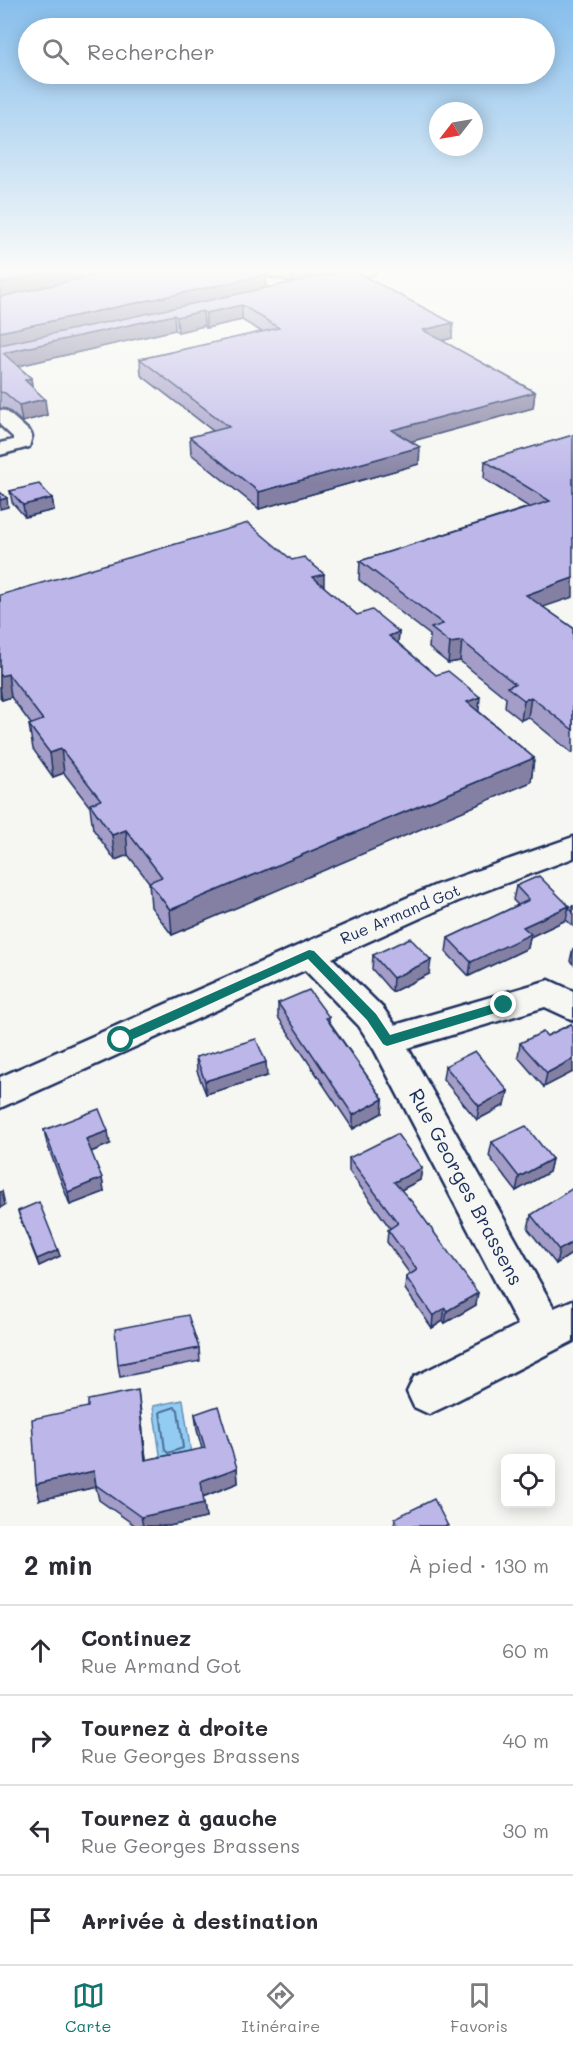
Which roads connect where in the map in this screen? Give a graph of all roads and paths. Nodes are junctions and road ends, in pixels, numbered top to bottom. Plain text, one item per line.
1 (0, 415) edge
2 (0, 449) edge
3 (573, 847) edge
4 (309, 954) junction
5 (573, 1007) edge
6 (387, 1041) junction
7 (0, 1093) edge
8 (559, 1326) edge
9 (429, 1392) dead end

1 - 2 street
3 - 4 street, Rue Armand Got
4 - 6 street, Rue Georges Brassens
4 - 7 street, Rue Armand Got
5 - 6 street
6 - 8 street, Rue Georges Brassens
8 - 9 street, Rue Georges Brassens

